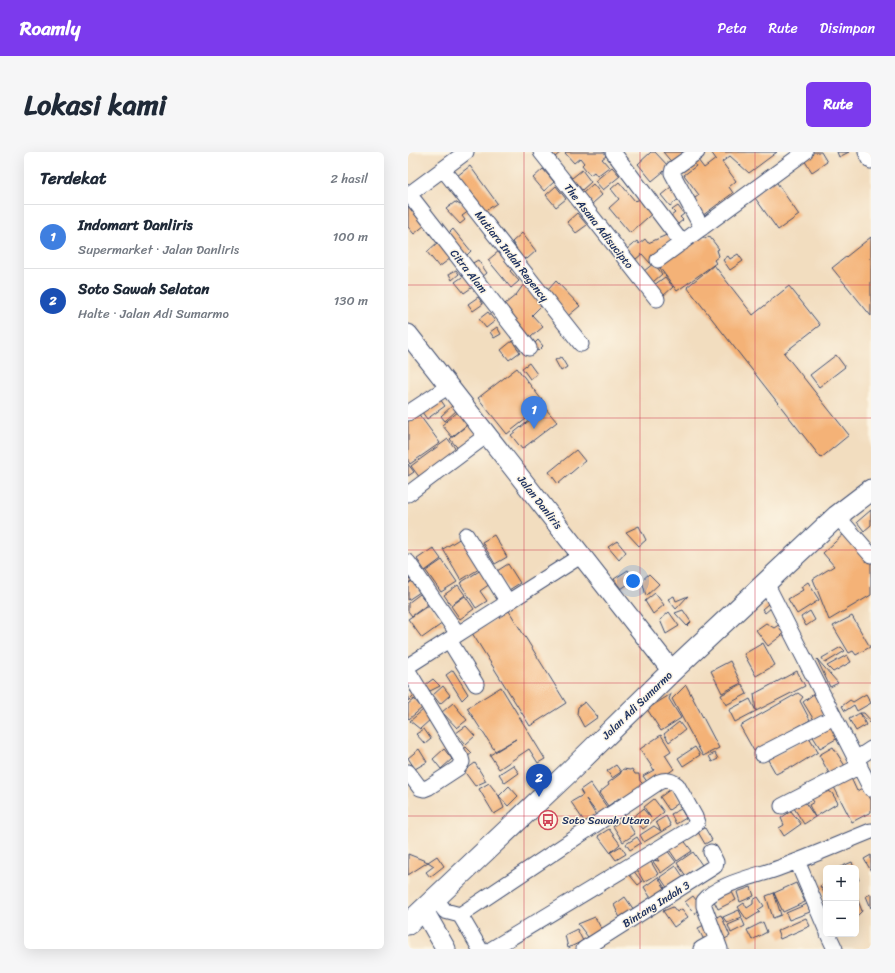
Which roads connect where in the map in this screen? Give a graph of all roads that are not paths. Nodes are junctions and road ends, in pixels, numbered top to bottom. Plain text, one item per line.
1 (466, 152) edge
2 (541, 152) edge
3 (613, 152) edge
4 (697, 152) edge
5 (805, 152) edge
6 (866, 152) edge
7 (871, 161) edge
8 (443, 169) junction
9 (408, 194) edge
10 (702, 228) junction
11 (682, 243) junction
12 (658, 260) dead end
13 (657, 299) dead end
14 (408, 334) edge
15 (581, 344) dead end
16 (529, 348) dead end
17 (449, 386) junction
18 (408, 413) edge
19 (487, 435) junction
20 (871, 490) edge
21 (408, 494) edge
22 (838, 516) junction
23 (466, 535) dead end
24 (582, 555) junction
25 (871, 555) edge
26 (408, 562) edge
27 (766, 583) junction
28 (508, 602) junction
29 (453, 637) junction
30 (408, 666) edge
31 (408, 671) edge
32 (672, 671) junction
33 (476, 684) dead end
34 (834, 717) junction
35 (871, 749) edge
36 (762, 754) dead end
37 (858, 762) junction
38 (412, 778) edge
39 (871, 789) edge
40 (782, 806) dead end
41 (871, 831) edge
42 (711, 852) dead end
43 (797, 861) junction
44 (429, 903) junction
45 (460, 915) junction
46 (823, 922) edge
47 (408, 924) edge
48 (829, 937) edge
49 (718, 944) edge
50 (446, 949) edge
51 (480, 949) edge
52 (492, 949) edge
53 (584, 949) edge
54 (701, 949) edge
55 (835, 949) edge

1 - 8 street
2 - 13 street, The Asana Adisucipto
3 - 11 street
4 - 10 street
5 - 10 street
6 - 7 street
8 - 9 street
8 - 15 street, Mutiara Indah Regency
9 - 16 street, Citra Alam
10 - 11 street
11 - 12 street
14 - 17 street, Jalan Danliris
17 - 18 street
17 - 19 street, Jalan Danliris
19 - 21 street
19 - 24 street, Jalan Danliris
20 - 22 main road, Jalan Adi Sumarmo
22 - 25 street
22 - 27 main road, Jalan Adi Sumarmo
23 - 28 street
24 - 28 street
24 - 32 street, Jalan Danliris
26 - 29 street
27 - 32 main road, Jalan Adi Sumarmo
27 - 34 street
28 - 29 street
29 - 30 street
29 - 33 street
31 - 38 street
32 - 44 main road, Jalan Adi Sumarmo
34 - 36 street
34 - 37 street
35 - 37 street
37 - 39 street
37 - 40 street
41 - 43 street
42 - 53 street, Bintang Indah 3
43 - 46 street
43 - 49 street
44 - 45 street
44 - 47 main road, Jalan Adi Sumarmo
44 - 50 street
45 - 51 street
45 - 52 street
48 - 55 street
49 - 54 street

